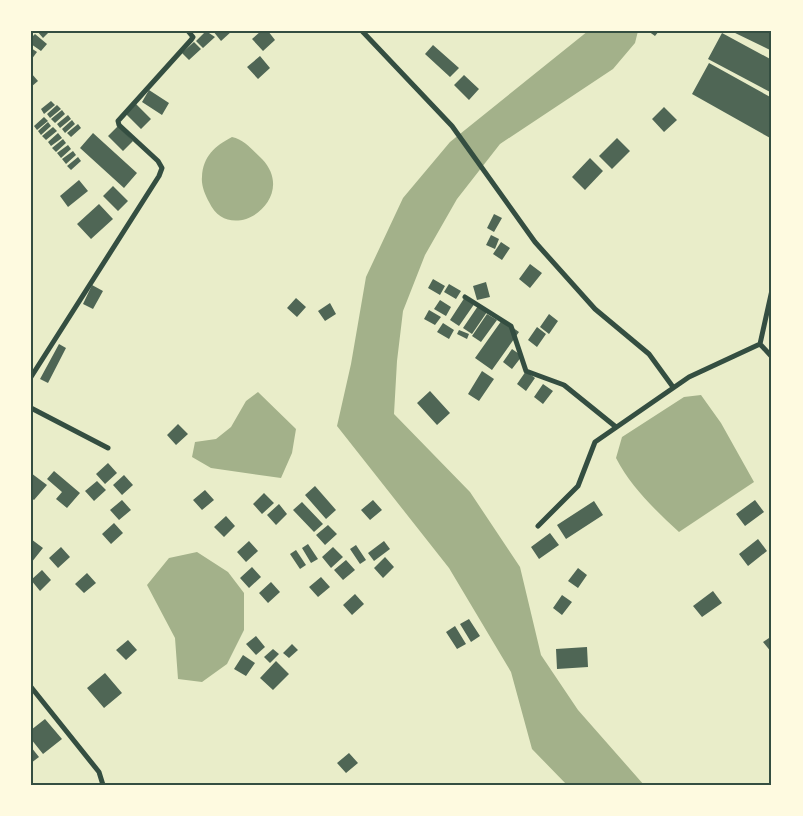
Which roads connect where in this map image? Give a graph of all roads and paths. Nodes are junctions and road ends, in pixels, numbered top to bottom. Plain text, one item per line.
1 (188, 31) edge
2 (362, 31) edge
3 (772, 290) edge
4 (466, 297) dead end
5 (760, 344) junction
6 (772, 357) edge
7 (31, 377) edge
8 (673, 387) junction
9 (31, 408) edge
10 (616, 427) junction
11 (108, 448) dead end
12 (538, 526) dead end
13 (31, 686) edge
14 (103, 785) edge

1 - 7 street
2 - 8 street
3 - 5 street
4 - 10 street
5 - 6 street
5 - 8 street
8 - 10 street
9 - 11 street
10 - 12 street
13 - 14 street

